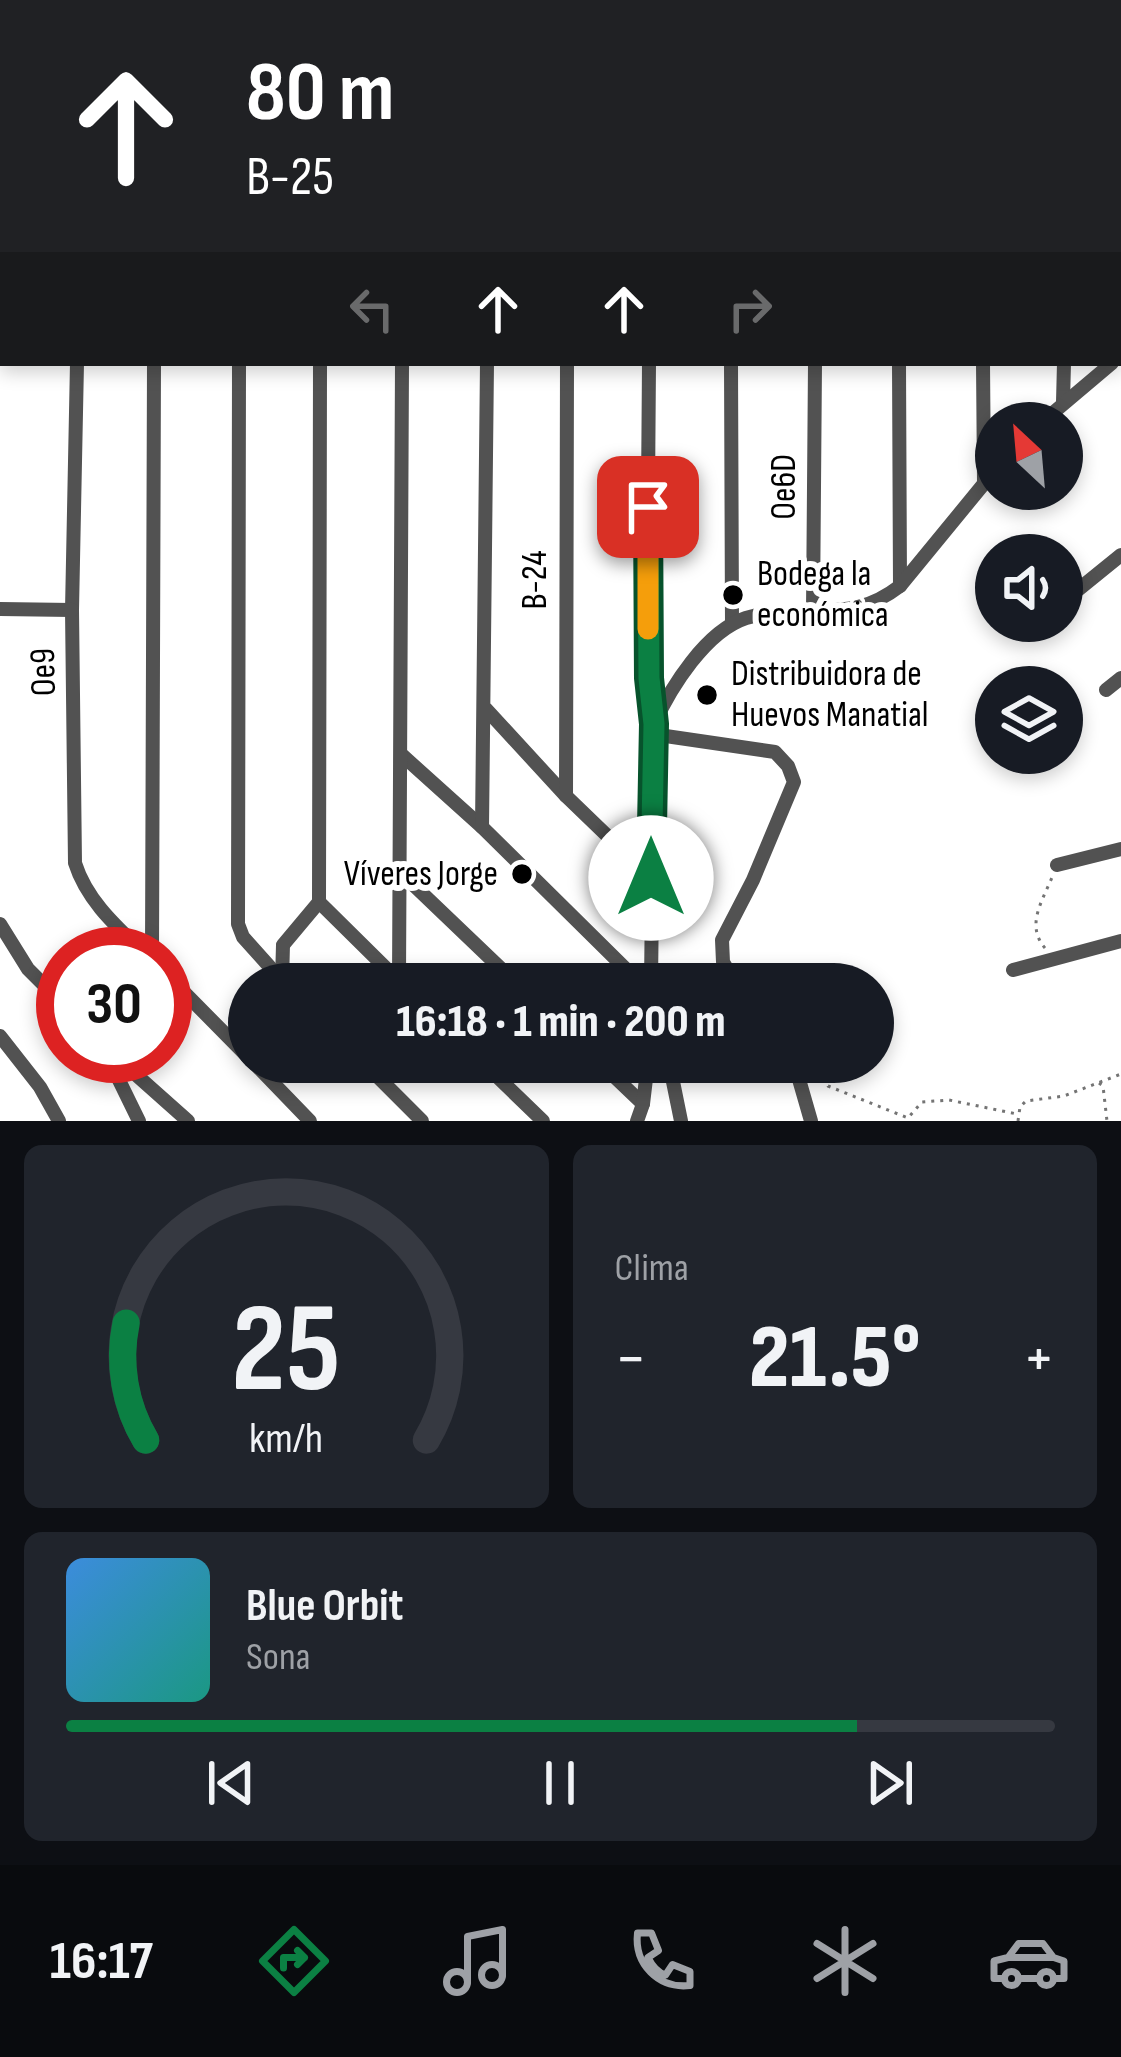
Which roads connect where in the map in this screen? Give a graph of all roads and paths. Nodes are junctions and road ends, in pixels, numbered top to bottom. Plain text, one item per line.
1 (77, 366) edge
2 (154, 366) edge
3 (239, 366) edge
4 (320, 366) edge
5 (402, 366) edge
6 (487, 366) edge
7 (567, 366) edge
8 (649, 366) edge
9 (731, 366) edge
10 (814, 366) edge
11 (899, 366) edge
12 (983, 366) edge
13 (1064, 366) edge
14 (1108, 366) edge
15 (983, 402) edge
16 (1063, 402) joint
17 (975, 493) edge
18 (1121, 555) edge
19 (900, 586) junction
20 (1083, 586) edge
21 (0, 609) edge
22 (72, 610) junction
23 (813, 611) junction
24 (732, 624) junction
25 (1121, 678) edge
26 (1106, 690) dead end
27 (486, 709) junction
28 (653, 729) junction
29 (402, 754) junction
30 (566, 796) junction
31 (482, 827) junction
32 (1121, 849) edge
33 (1057, 865) joint
34 (402, 874) junction
35 (651, 878) junction
36 (319, 902) junction
37 (0, 924) edge
38 (118, 927) edge
39 (149, 927) edge
40 (1121, 940) edge
41 (1054, 958) junction
42 (266, 963) edge
43 (283, 963) edge
44 (381, 963) edge
45 (400, 963) edge
46 (495, 963) edge
47 (620, 963) edge
48 (651, 963) edge
49 (724, 963) edge
50 (1012, 970) dead end
51 (36, 977) edge
52 (192, 1000) edge
53 (228, 1037) edge
54 (0, 1039) edge
55 (1121, 1074) edge
56 (1098, 1082) junction
57 (121, 1083) edge
58 (145, 1083) edge
59 (273, 1083) edge
60 (384, 1083) edge
61 (504, 1083) edge
62 (620, 1083) edge
63 (646, 1083) edge
64 (673, 1083) edge
65 (800, 1083) edge
66 (826, 1083) edge
67 (397, 1096) junction
68 (643, 1104) junction
69 (1017, 1114) junction
70 (59, 1121) edge
71 (139, 1121) edge
72 (188, 1121) edge
73 (310, 1121) edge
74 (398, 1121) edge
75 (422, 1121) edge
76 (543, 1121) edge
77 (637, 1121) edge
78 (681, 1121) edge
79 (811, 1121) edge
80 (1018, 1121) edge
81 (1106, 1121) edge

1 - 22 street, Oe9
2 - 39 street
3 - 42 street
4 - 36 street
5 - 29 street
6 - 27 street
7 - 30 street, B-24
8 - 28 street
9 - 24 street
10 - 23 street, Oe6D
11 - 19 street
12 - 15 street
13 - 16 street
14 - 16 street
17 - 19 street
18 - 20 street
19 - 23 street
21 - 22 street
22 - 38 street, Oe9
23 - 24 street
24 - 28 street
25 - 26 street
27 - 30 street
27 - 31 street
28 - 35 street
28 - 49 street
29 - 31 street
29 - 34 street
30 - 35 street
31 - 47 street
32 - 33 street
33 - 41 path
34 - 45 street
34 - 46 street
35 - 48 street
36 - 43 street
36 - 44 street
37 - 51 street
40 - 41 street
41 - 50 street
52 - 53 street
54 - 70 street
55 - 56 path
56 - 69 path
56 - 81 path
57 - 71 street
58 - 72 street
59 - 73 street
60 - 67 street
61 - 76 street
62 - 68 street
63 - 68 street
64 - 78 street
65 - 79 street
66 - 69 path
67 - 74 street
67 - 75 street
68 - 77 street
69 - 80 path

